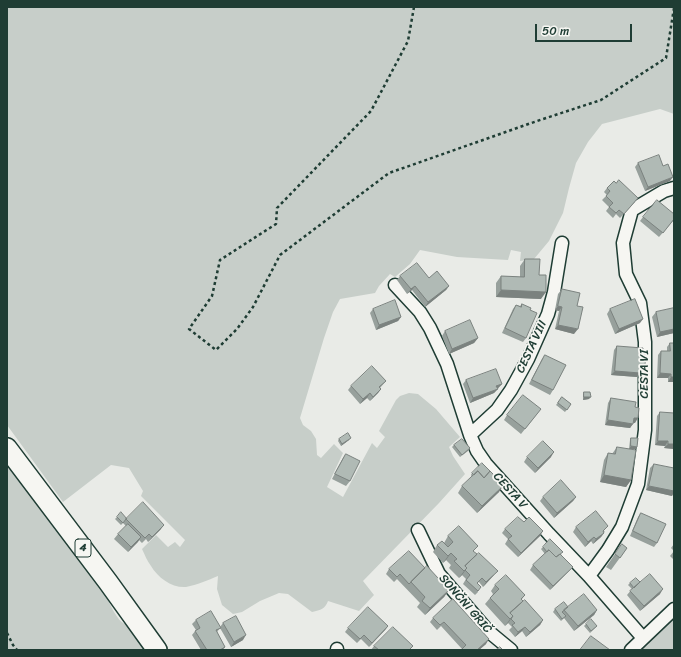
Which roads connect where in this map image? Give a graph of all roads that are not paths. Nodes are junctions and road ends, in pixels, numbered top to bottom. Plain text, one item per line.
1 (674, 188) edge
2 (562, 243) dead end
3 (395, 285) dead end
4 (470, 435) junction
5 (7, 448) edge
6 (418, 530) dead end
7 (589, 576) junction
8 (674, 609) edge
9 (643, 638) junction
10 (157, 650) edge
11 (511, 650) edge
12 (631, 650) edge

1 - 7 street, CESTA VI
2 - 4 street, CESTA VIII
3 - 4 street, CESTA V
4 - 7 street, CESTA V
5 - 10 main road, 4
6 - 11 street, SONČNI GRIČ
7 - 9 street, CESTA V
8 - 9 street
9 - 12 street

